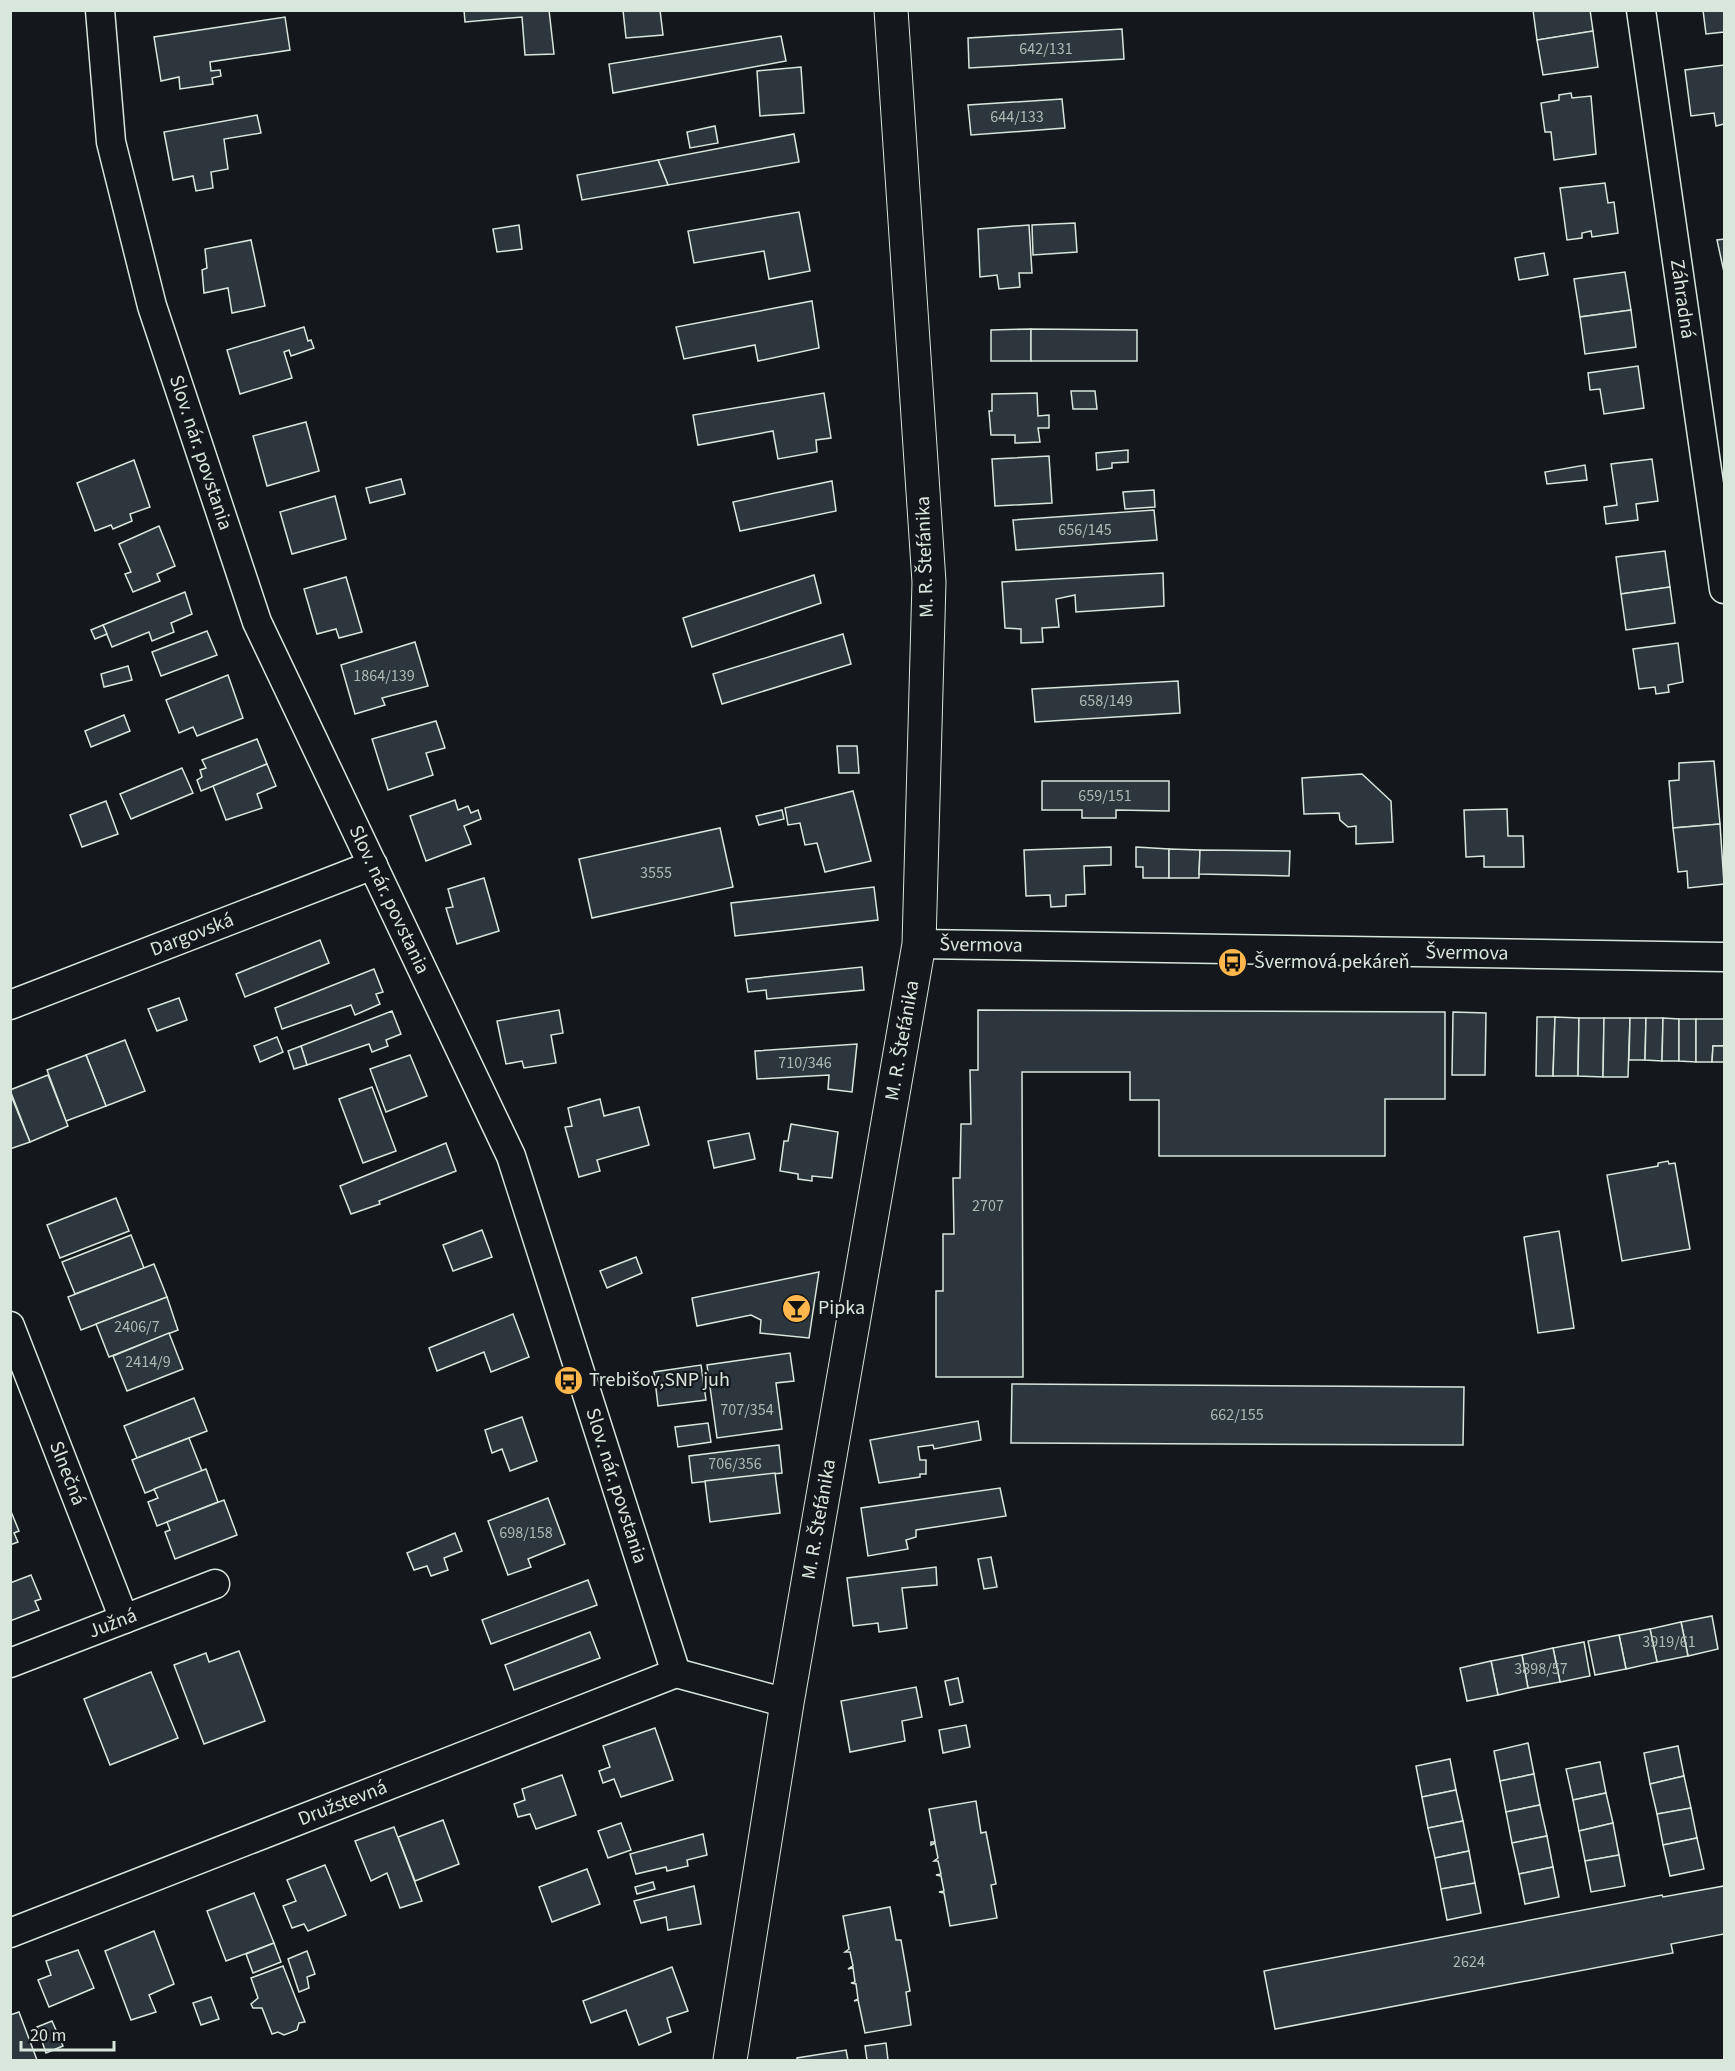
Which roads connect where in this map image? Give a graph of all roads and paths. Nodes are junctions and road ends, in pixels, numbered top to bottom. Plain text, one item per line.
1 (100, 10) edge
2 (891, 10) edge
3 (1641, 10) edge
4 (1725, 589) edge
5 (373, 865) junction
6 (919, 944) junction
7 (1725, 957) edge
8 (10, 1005) edge
9 (10, 1326) edge
10 (215, 1584) dead end
11 (124, 1619) junction
12 (10, 1664) edge
13 (676, 1673) junction
14 (787, 1703) junction
15 (10, 1933) edge
16 (730, 2061) edge

1 - 5 street, Slov. nár. povstania
2 - 6 street, M. R. Štefánika
3 - 4 street, Záhradná
5 - 8 street, Dargovská
5 - 13 street, Slov. nár. povstania
6 - 7 street, Švermova
6 - 14 street, M. R. Štefánika
9 - 11 street, Slnečná
10 - 11 street, Južná
11 - 12 street, Južná
13 - 14 street
13 - 15 street, Družstevná
14 - 16 street, M. R. Štefánika

